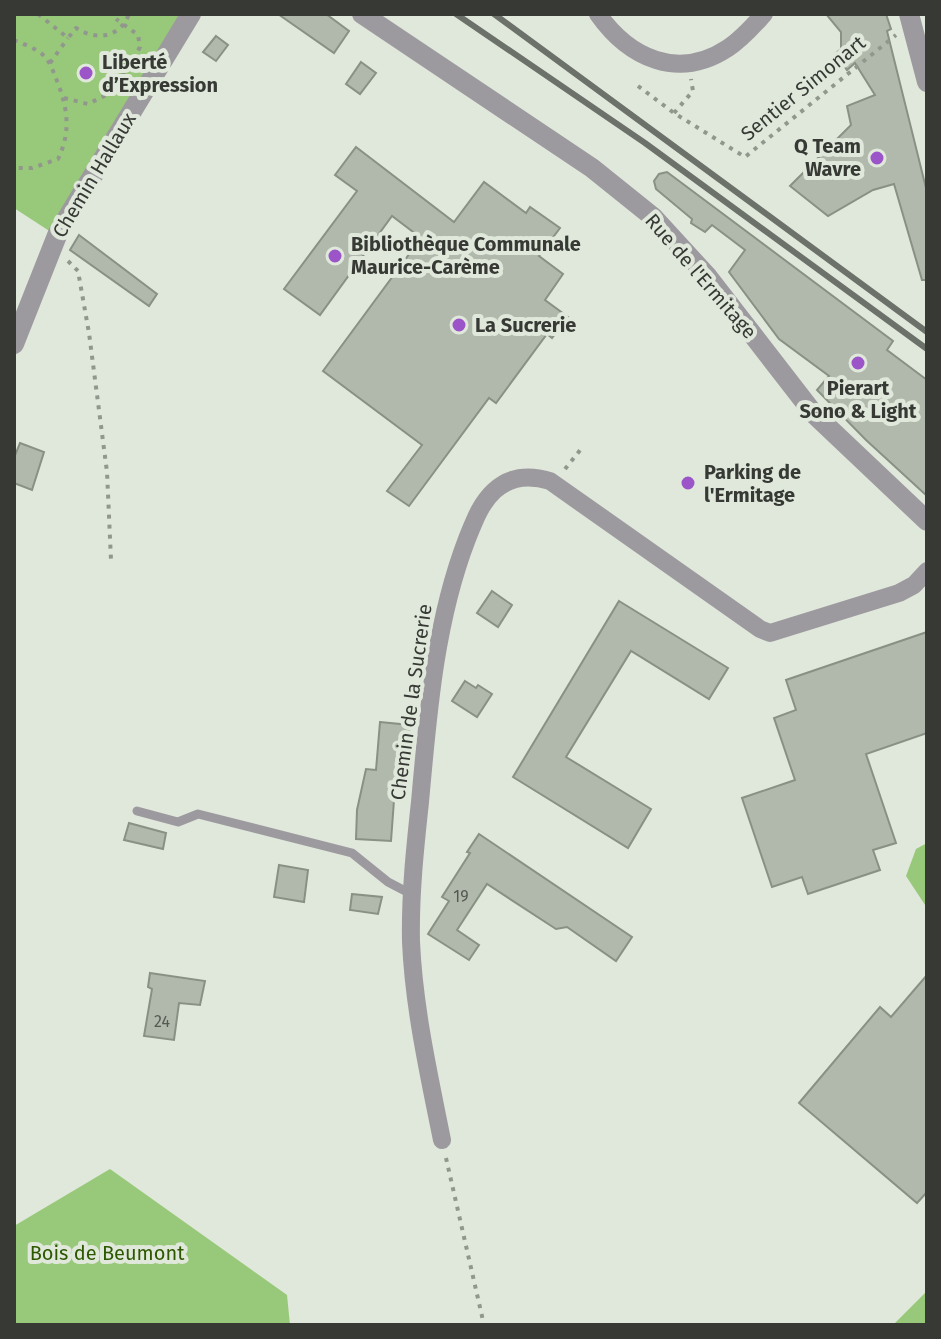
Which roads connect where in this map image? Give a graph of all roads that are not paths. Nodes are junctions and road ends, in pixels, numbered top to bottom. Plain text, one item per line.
1 (191, 14) edge
2 (362, 14) edge
3 (598, 14) edge
4 (764, 14) edge
5 (910, 20) edge
6 (924, 58) edge
7 (927, 82) edge
8 (14, 344) edge
9 (927, 521) edge
10 (927, 571) edge
11 (137, 811) dead end
12 (411, 894) junction
13 (442, 1140) road end

1 - 8 street, Chemin Hallaux
2 - 9 street, Rue de l'Ermitage
3 - 4 street
5 - 6 street
6 - 7 street
10 - 12 street, Chemin de la Sucrerie
11 - 12 lane
12 - 13 street, Chemin de la Sucrerie

